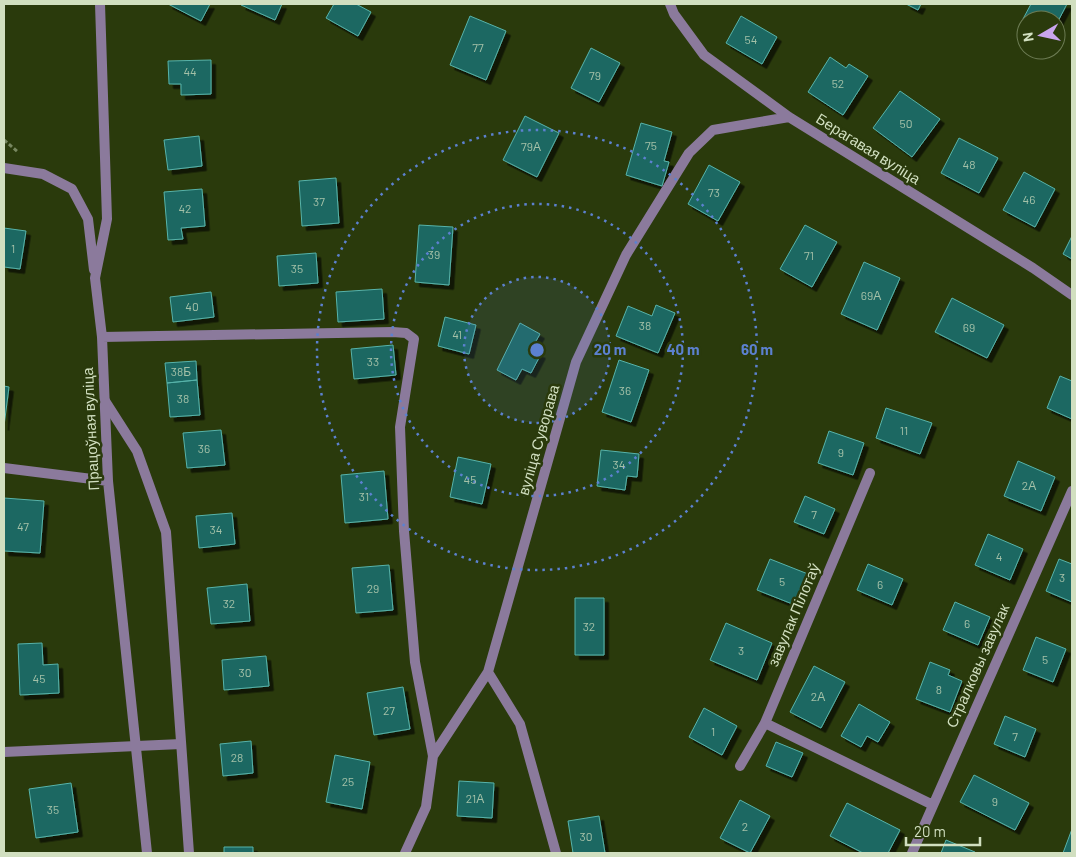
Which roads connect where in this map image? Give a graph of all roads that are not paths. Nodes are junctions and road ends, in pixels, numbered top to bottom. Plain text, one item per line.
1 (100, 4) edge
2 (670, 4) edge
3 (788, 117) junction
4 (4, 168) edge
5 (96, 278) junction
6 (1072, 295) edge
7 (102, 337) junction
8 (105, 401) junction
9 (4, 468) edge
10 (870, 473) dead end
11 (108, 481) junction
12 (1072, 491) edge
13 (488, 672) junction
14 (765, 723) junction
15 (181, 744) junction
16 (135, 746) junction
17 (4, 752) edge
18 (433, 756) junction
19 (740, 766) dead end
20 (933, 805) junction
21 (147, 853) edge
22 (189, 853) edge
23 (405, 853) edge
24 (556, 853) edge
25 (912, 853) edge

1 - 5 street, Працоўная вуліца
2 - 3 street, Берагавая вуліца
3 - 6 street, Берагавая вуліца
3 - 13 street, вуліца Суворава
4 - 5 street
5 - 7 street, Працоўная вуліца
7 - 8 street, Працоўная вуліца
7 - 18 street
8 - 11 street, Працоўная вуліца
8 - 15 street
9 - 11 street
10 - 14 street, завулак Пілотаў
11 - 16 street, Працоўная вуліца
12 - 20 street, Стралковы завулак
13 - 18 street, вуліца Суворава
13 - 24 street
14 - 19 street, завулак Пілотаў
14 - 20 street
15 - 16 street
15 - 22 street
16 - 17 street
16 - 21 street, Працоўная вуліца
18 - 23 street
20 - 25 street, Стралковы завулак

